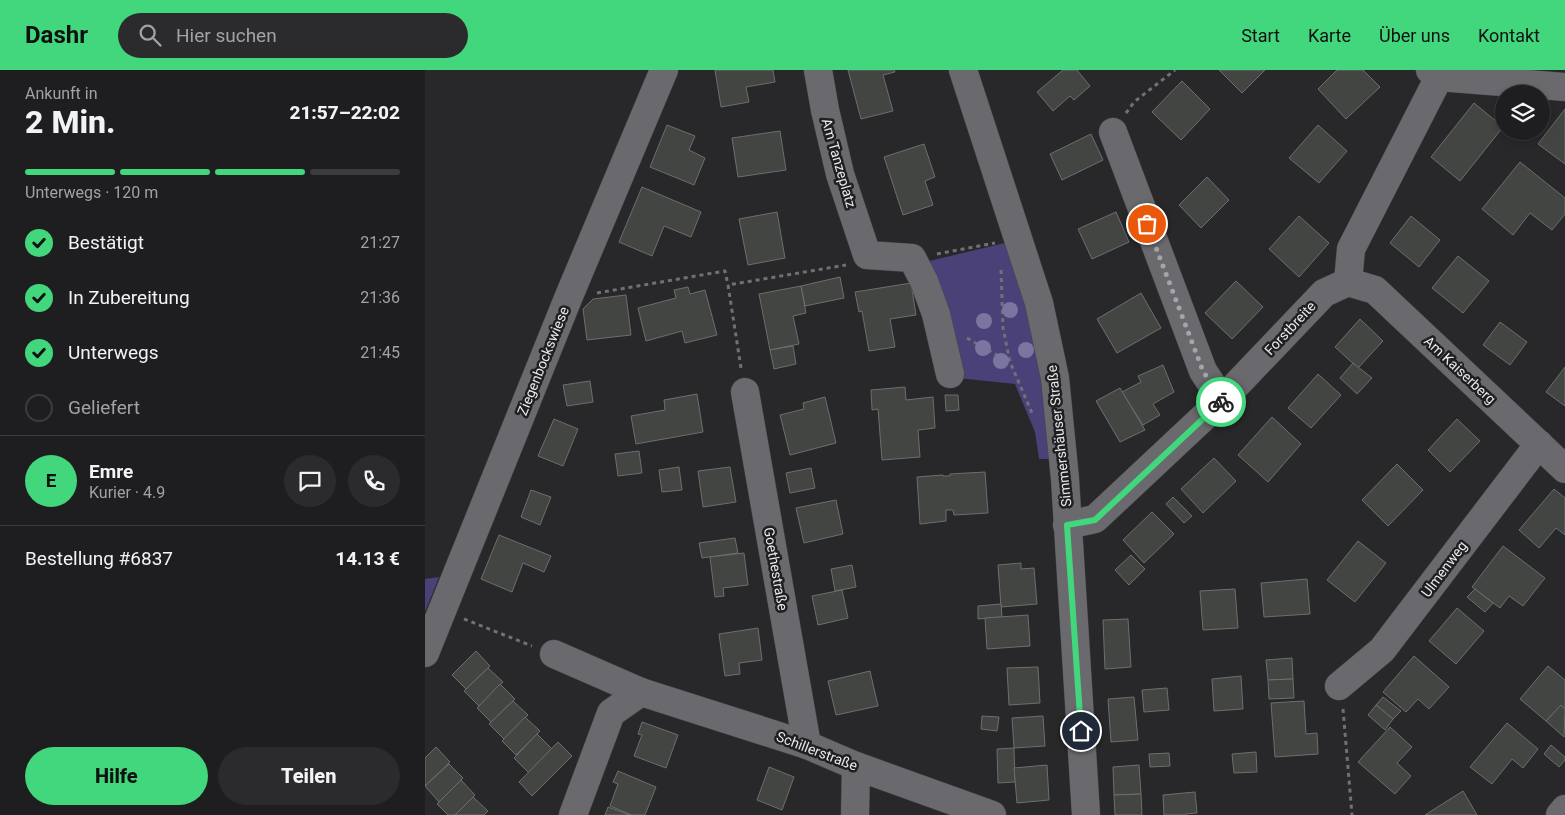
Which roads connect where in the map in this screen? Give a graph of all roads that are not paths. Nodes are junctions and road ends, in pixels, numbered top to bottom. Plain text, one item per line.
1 (664, 70) edge
2 (818, 70) edge
3 (963, 70) edge
4 (1435, 73) edge
5 (1565, 87) edge
6 (1113, 132) road end
7 (1348, 282) junction
8 (950, 374) dead end
9 (745, 392) road end
10 (1222, 400) junction
11 (1539, 444) junction
12 (1565, 468) edge
13 (1067, 525) junction
14 (425, 653) edge
15 (554, 654) road end
16 (1339, 686) road end
17 (641, 692) junction
18 (807, 745) junction
19 (856, 766) junction
20 (1565, 809) edge
21 (573, 815) edge
22 (855, 815) edge
23 (992, 815) edge
24 (1086, 815) edge
25 (1560, 815) edge

1 - 14 street, Ziegenbockswiese
2 - 8 street, Am Tanzeplatz
3 - 13 street, Simmershäuser Straße
4 - 5 street
4 - 7 street
6 - 10 street
7 - 10 street, Forstbreite
7 - 11 street, Am Kaiserberg
9 - 18 street, Goethestraße
10 - 13 street, Forstbreite
11 - 12 street, Am Kaiserberg
11 - 16 street, Ulmenweg
13 - 24 street, Simmershäuser Straße
15 - 17 street, Schillerstraße
17 - 18 street, Schillerstraße
17 - 21 street
18 - 19 street, Schillerstraße
19 - 22 street
19 - 23 street, Schillerstraße
20 - 25 street

